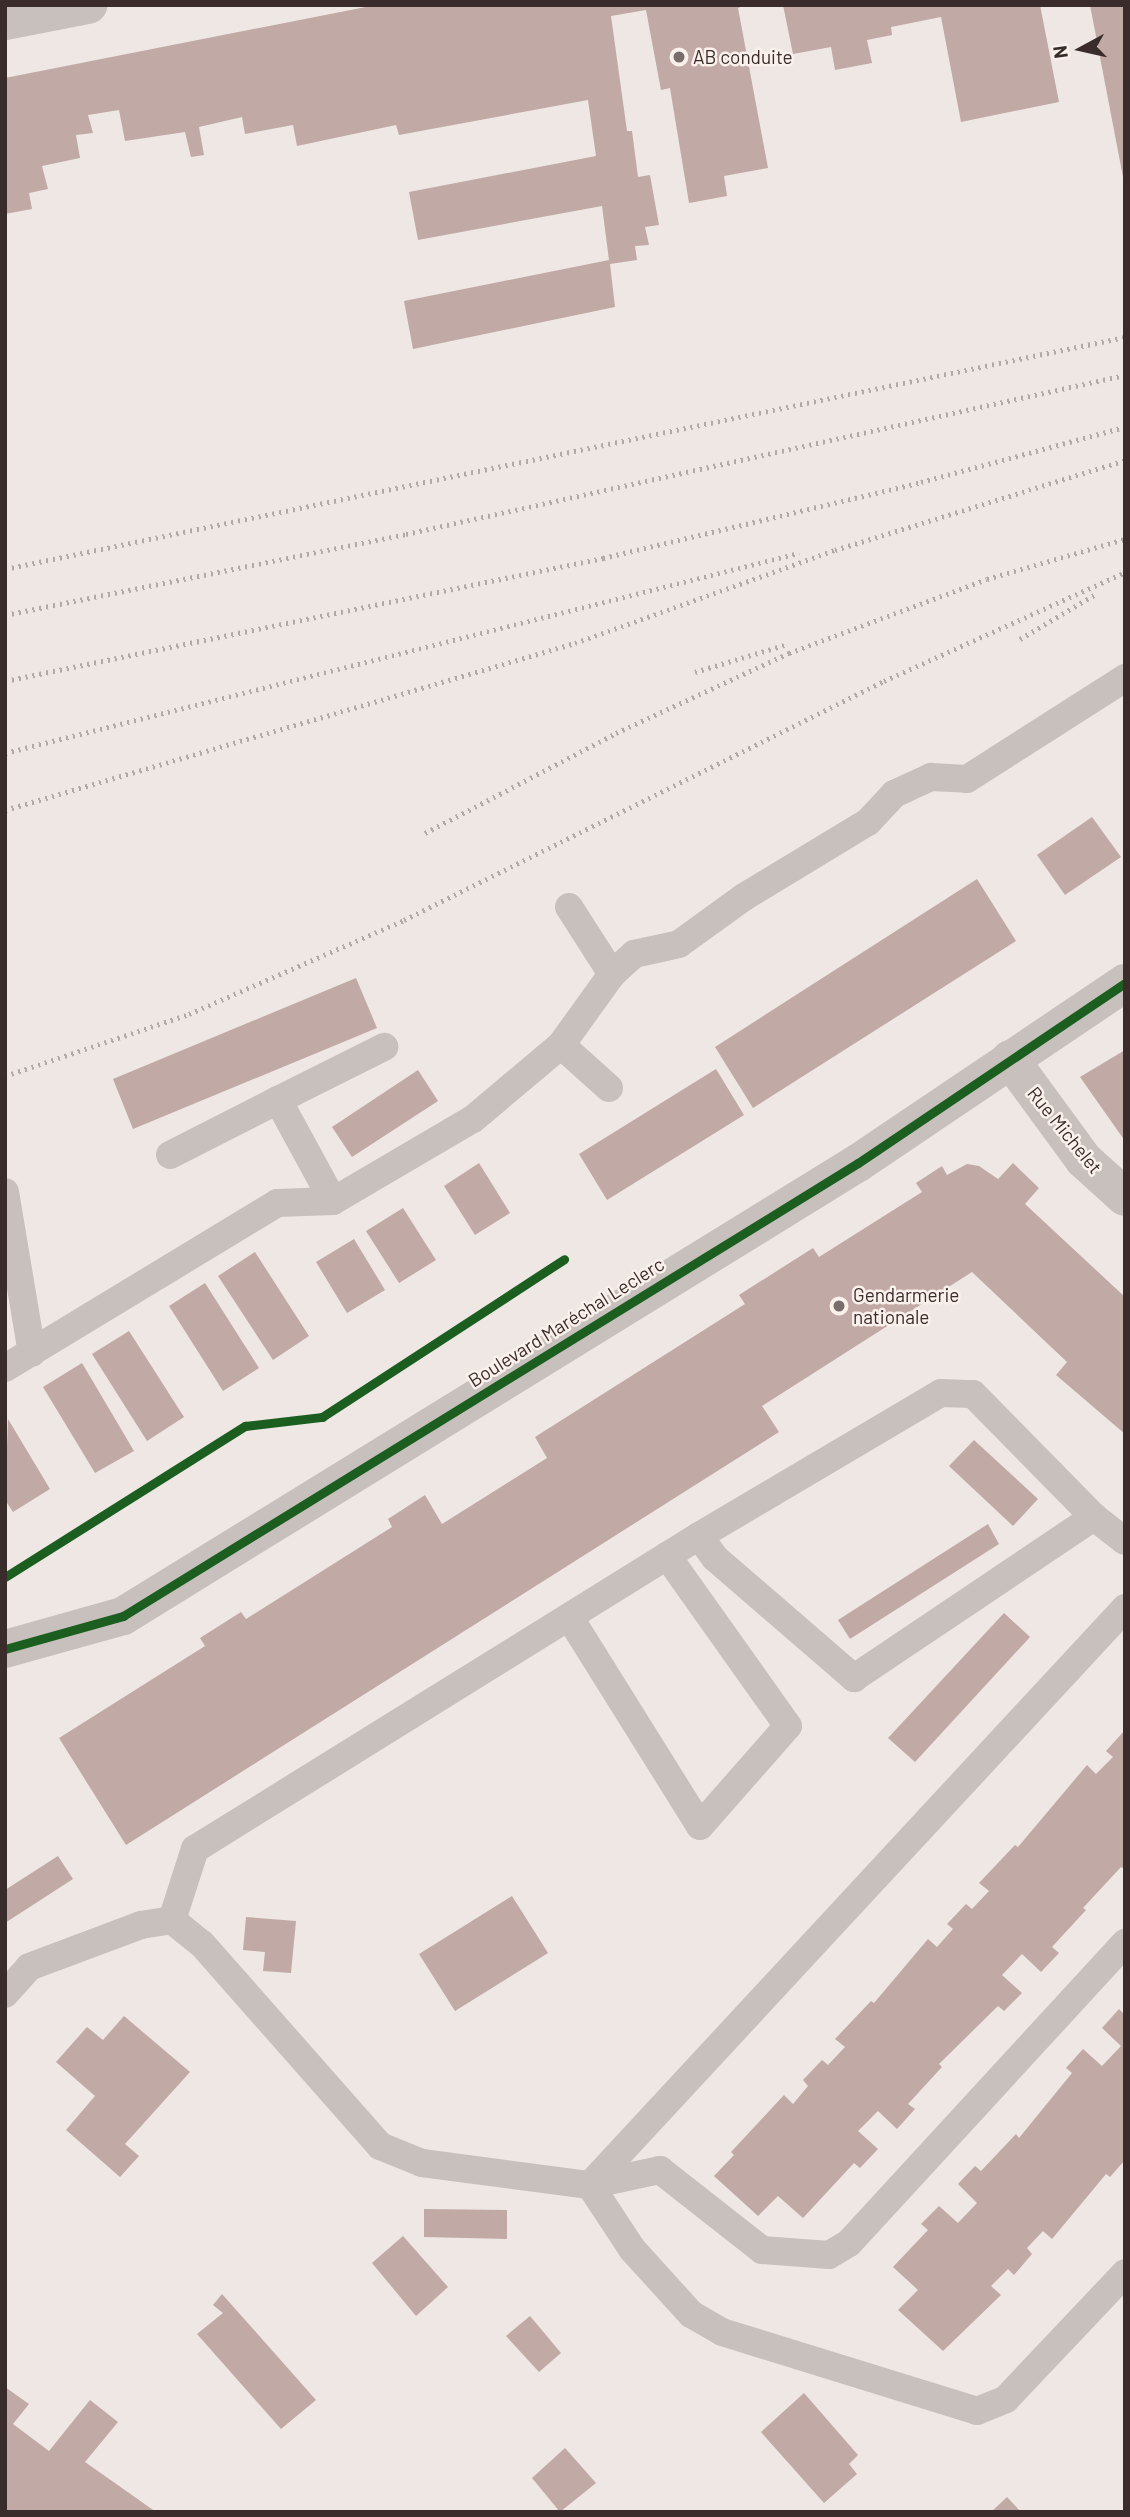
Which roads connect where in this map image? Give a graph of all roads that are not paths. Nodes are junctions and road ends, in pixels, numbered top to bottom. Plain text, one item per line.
1 (88, 5) edge
2 (5, 21) edge
3 (1125, 678) edge
4 (569, 907) dead end
5 (612, 974) junction
6 (1125, 983) edge
7 (561, 1045) junction
8 (384, 1047) dead end
9 (1010, 1059) junction
10 (609, 1088) dead end
11 (278, 1100) junction
12 (170, 1155) dead end
13 (5, 1192) edge
14 (1125, 1197) edge
15 (332, 1200) junction
16 (32, 1353) junction
17 (5, 1367) edge
18 (1094, 1517) junction
19 (699, 1536) junction
20 (1125, 1541) edge
21 (667, 1556) junction
22 (1125, 1608) edge
23 (570, 1618) junction
24 (5, 1649) edge
25 (172, 1920) junction
26 (1125, 1943) edge
27 (5, 1994) edge
28 (590, 2185) junction
29 (1125, 2273) edge

1 - 2 street
3 - 5 lane
4 - 5 lane
5 - 7 lane
6 - 9 street, Boulevard Maréchal Leclerc
7 - 10 lane
7 - 15 lane
8 - 11 lane
9 - 14 street, Rue Michelet
9 - 24 street, Boulevard Maréchal Leclerc
11 - 12 lane
11 - 15 lane
13 - 16 lane
15 - 16 lane
16 - 17 lane
18 - 19 lane
18 - 19 lane
18 - 20 lane
19 - 21 lane
21 - 23 lane
21 - 23 lane
22 - 28 lane
23 - 25 lane
25 - 27 lane
25 - 28 lane
26 - 28 lane
28 - 29 lane

